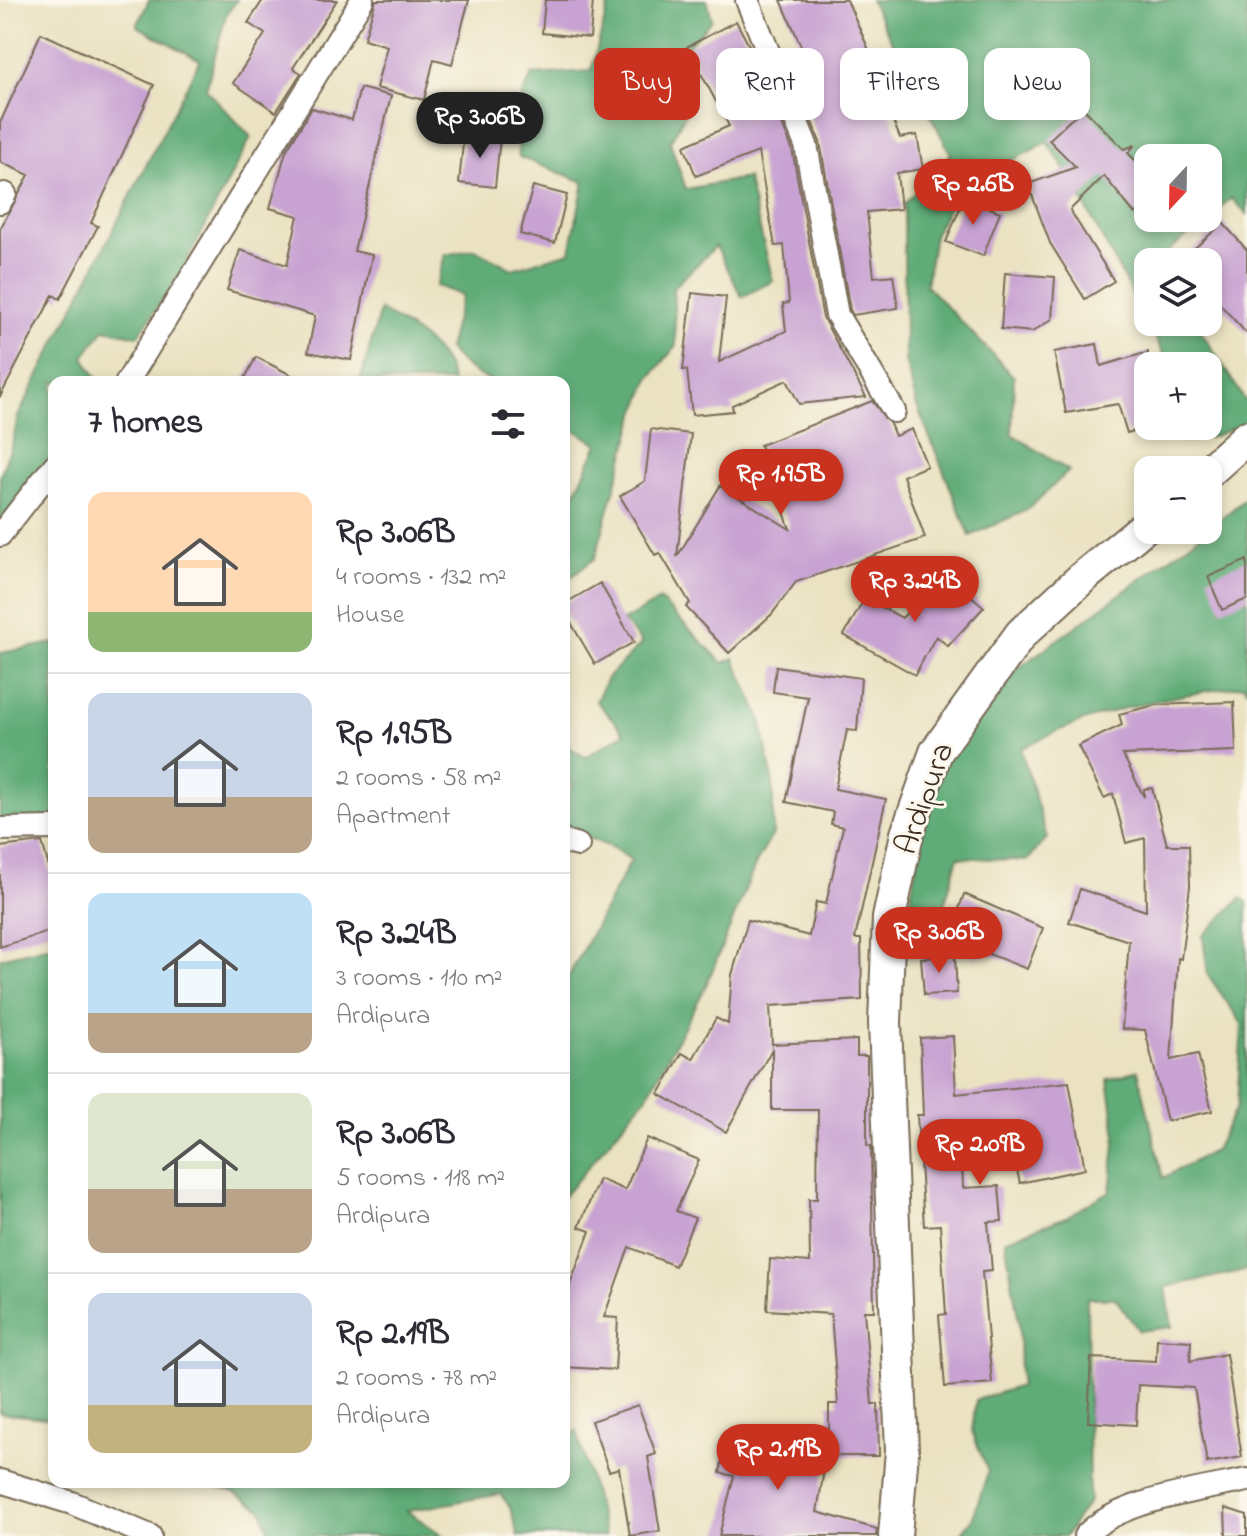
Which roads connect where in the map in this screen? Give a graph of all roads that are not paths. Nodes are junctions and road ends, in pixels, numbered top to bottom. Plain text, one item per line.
1 (362, 0) edge
2 (747, 0) edge
3 (131, 376) edge
4 (894, 411) dead end
5 (1247, 437) edge
6 (1222, 459) edge
7 (48, 474) edge
8 (0, 535) edge
9 (1134, 535) edge
10 (48, 828) edge
11 (0, 829) edge
12 (1247, 1480) edge
13 (0, 1481) edge
14 (150, 1536) edge
15 (895, 1536) edge
16 (1085, 1536) edge

1 - 3 street
2 - 4 street
5 - 6 street
7 - 8 street
9 - 15 street, Ardipura
10 - 11 street
12 - 16 street
13 - 14 street

